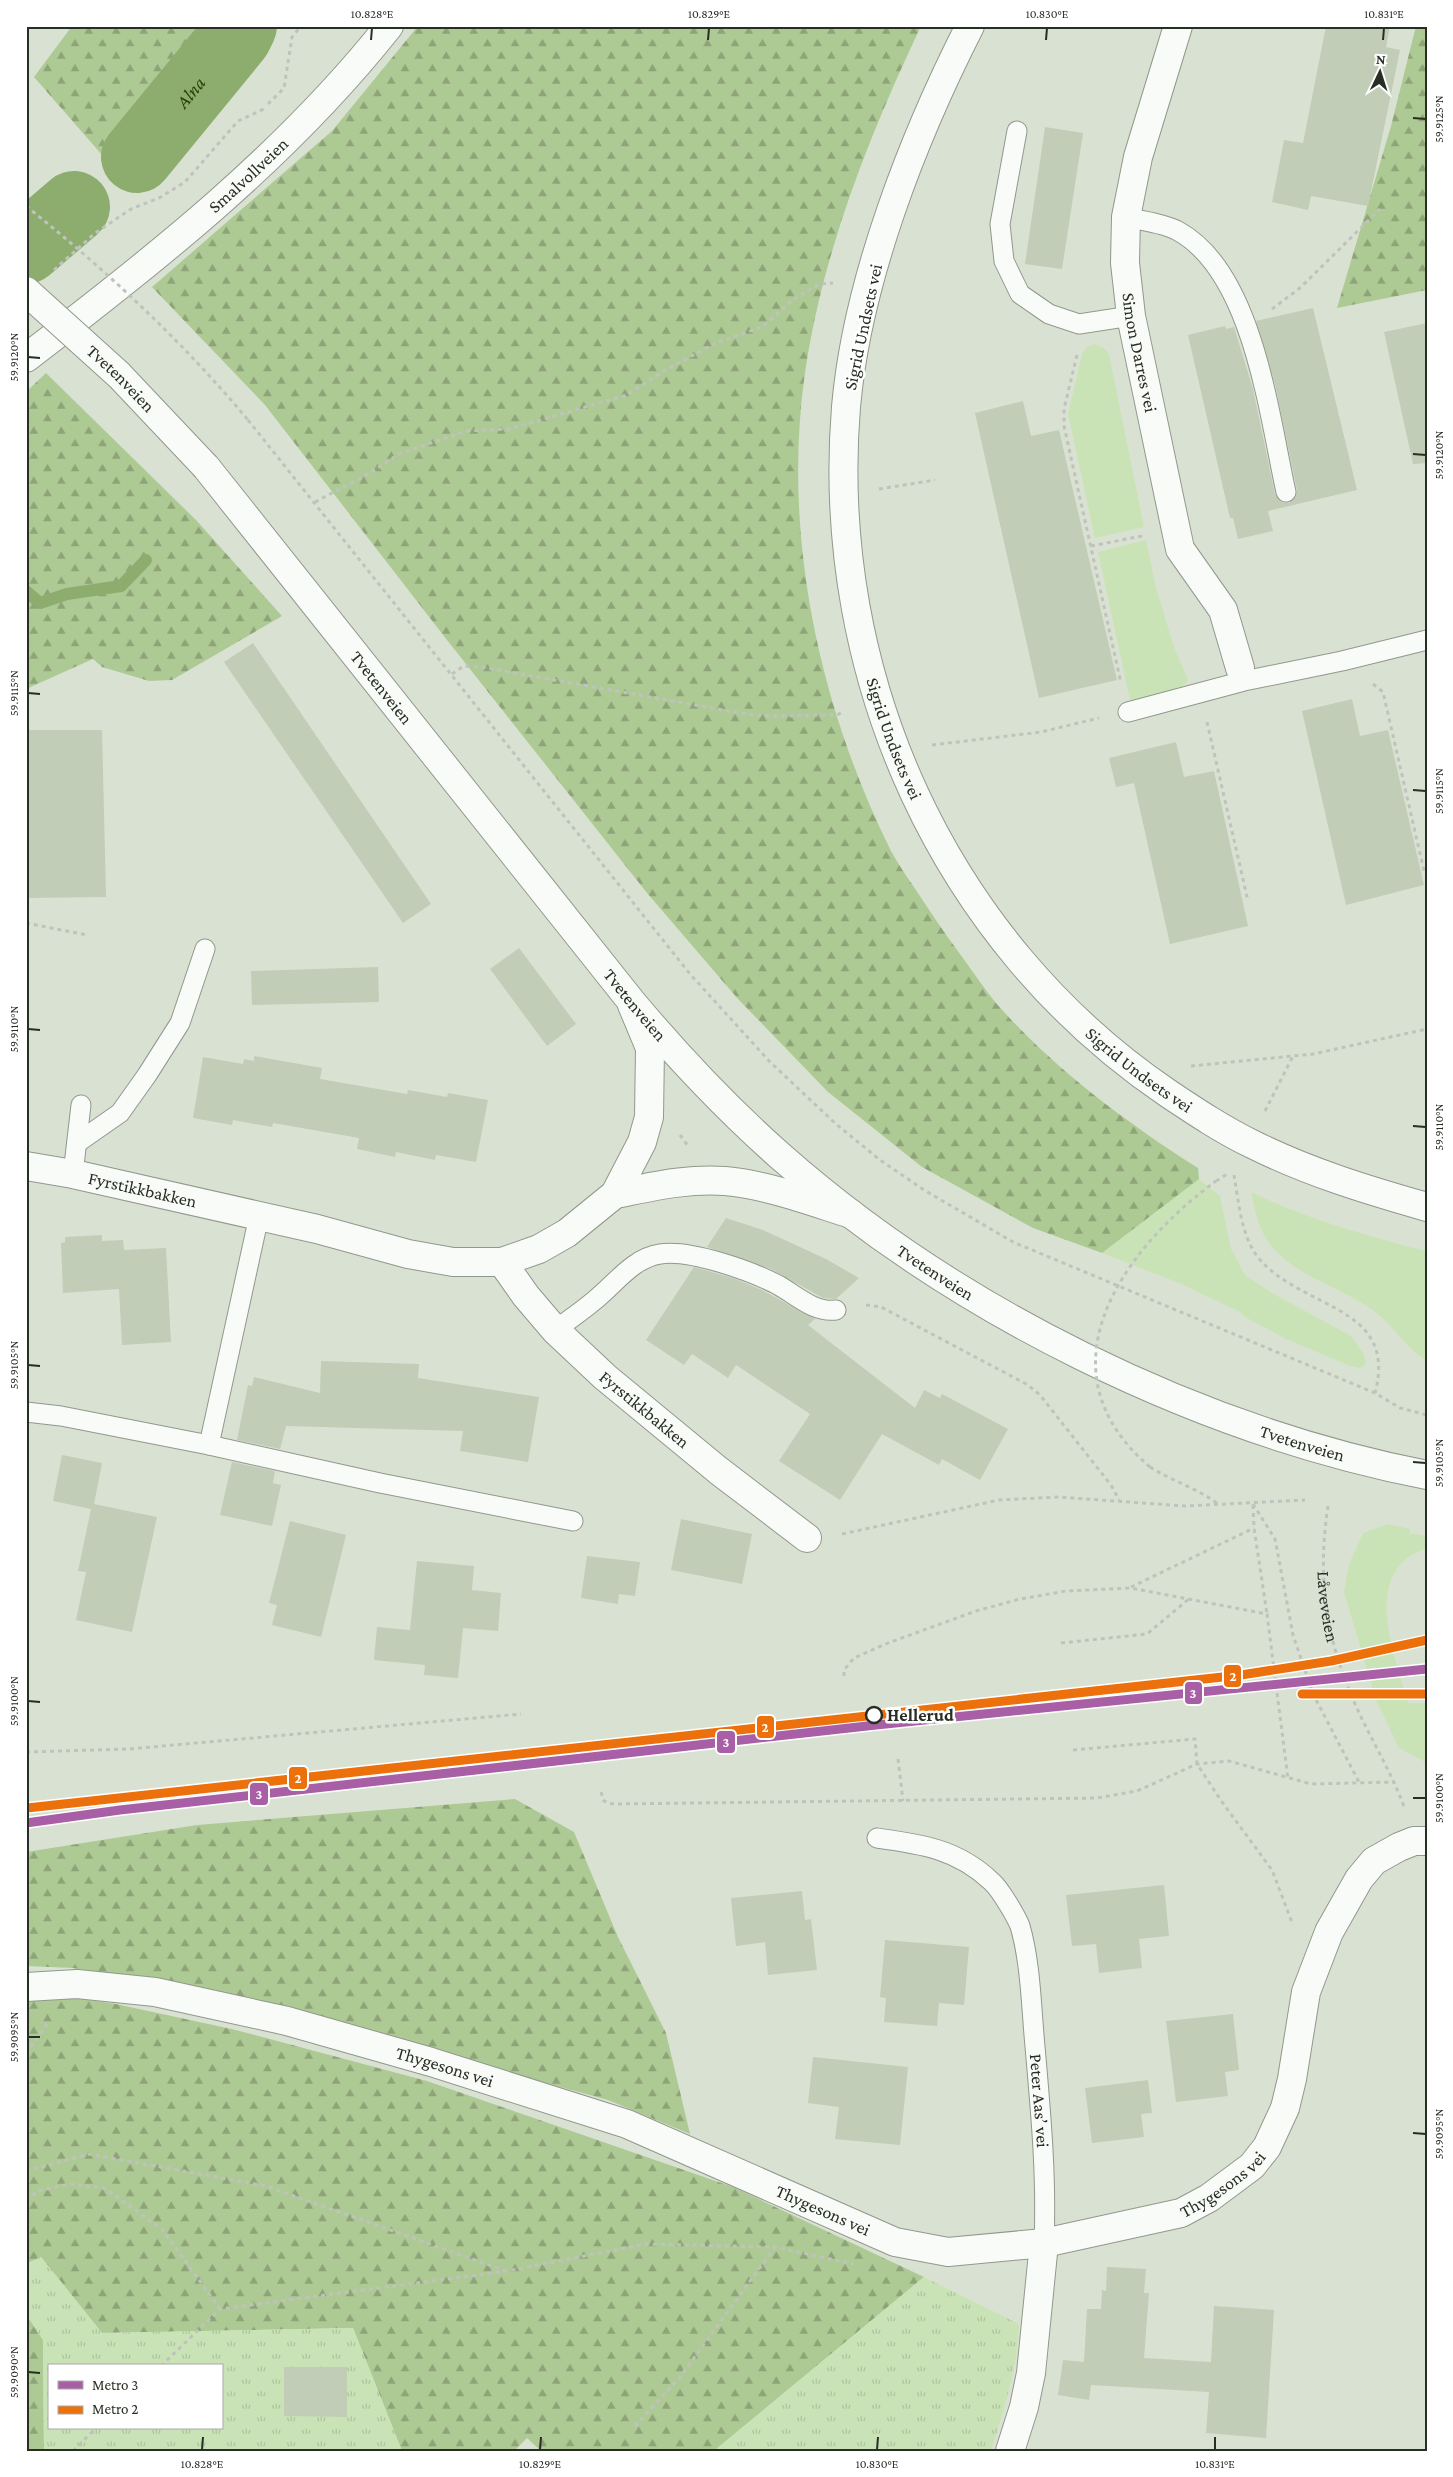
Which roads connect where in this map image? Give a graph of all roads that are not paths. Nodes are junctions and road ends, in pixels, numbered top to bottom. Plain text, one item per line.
1 (389, 26) edge
2 (970, 26) edge
3 (1178, 26) edge
4 (1017, 131) dead end
5 (1126, 217) junction
6 (26, 291) edge
7 (1131, 316) junction
8 (26, 358) edge
9 (1286, 492) dead end
10 (1427, 640) edge
11 (1242, 674) junction
12 (1128, 712) road end
13 (205, 949) dead end
14 (631, 1001) junction
15 (81, 1105) dead end
16 (77, 1142) junction
17 (26, 1166) edge
18 (73, 1174) junction
19 (615, 1194) junction
20 (1427, 1207) edge
21 (852, 1214) junction
22 (259, 1216) junction
23 (502, 1262) junction
24 (836, 1310) road end
25 (555, 1330) junction
26 (26, 1412) edge
27 (209, 1445) junction
28 (1427, 1475) edge
29 (573, 1521) dead end
30 (807, 1538) road end
31 (878, 1838) dead end
32 (1420, 1841) edge
33 (26, 1987) edge
34 (1044, 2243) junction
35 (1010, 2451) edge

1 - 8 street, Smalvollveien
2 - 20 street, Sigrid Undsets vei
3 - 5 street, Simon Darres vei
4 - 7 lane
5 - 7 street, Simon Darres vei
5 - 9 lane
6 - 14 street, Tvetenveien, bridge
7 - 11 street, Simon Darres vei
10 - 11 lane
11 - 12 lane
13 - 16 lane
14 - 19 street, Fyrstikkbakken
14 - 21 street, Tvetenveien
15 - 16 lane
16 - 18 lane
17 - 18 street, Fyrstikkbakken
18 - 22 street, Fyrstikkbakken
19 - 21 street, Fyrstikkbakken
19 - 23 street, Fyrstikkbakken
21 - 28 street, Tvetenveien
22 - 23 street, Fyrstikkbakken
22 - 27 lane
23 - 25 street, Fyrstikkbakken
24 - 25 lane
25 - 30 street, Fyrstikkbakken
26 - 27 lane
27 - 29 lane
31 - 34 lane, Peter Aas’ vei
32 - 34 street, Thygesons vei
33 - 34 street, Thygesons vei
34 - 35 street, Peter Aas’ vei

